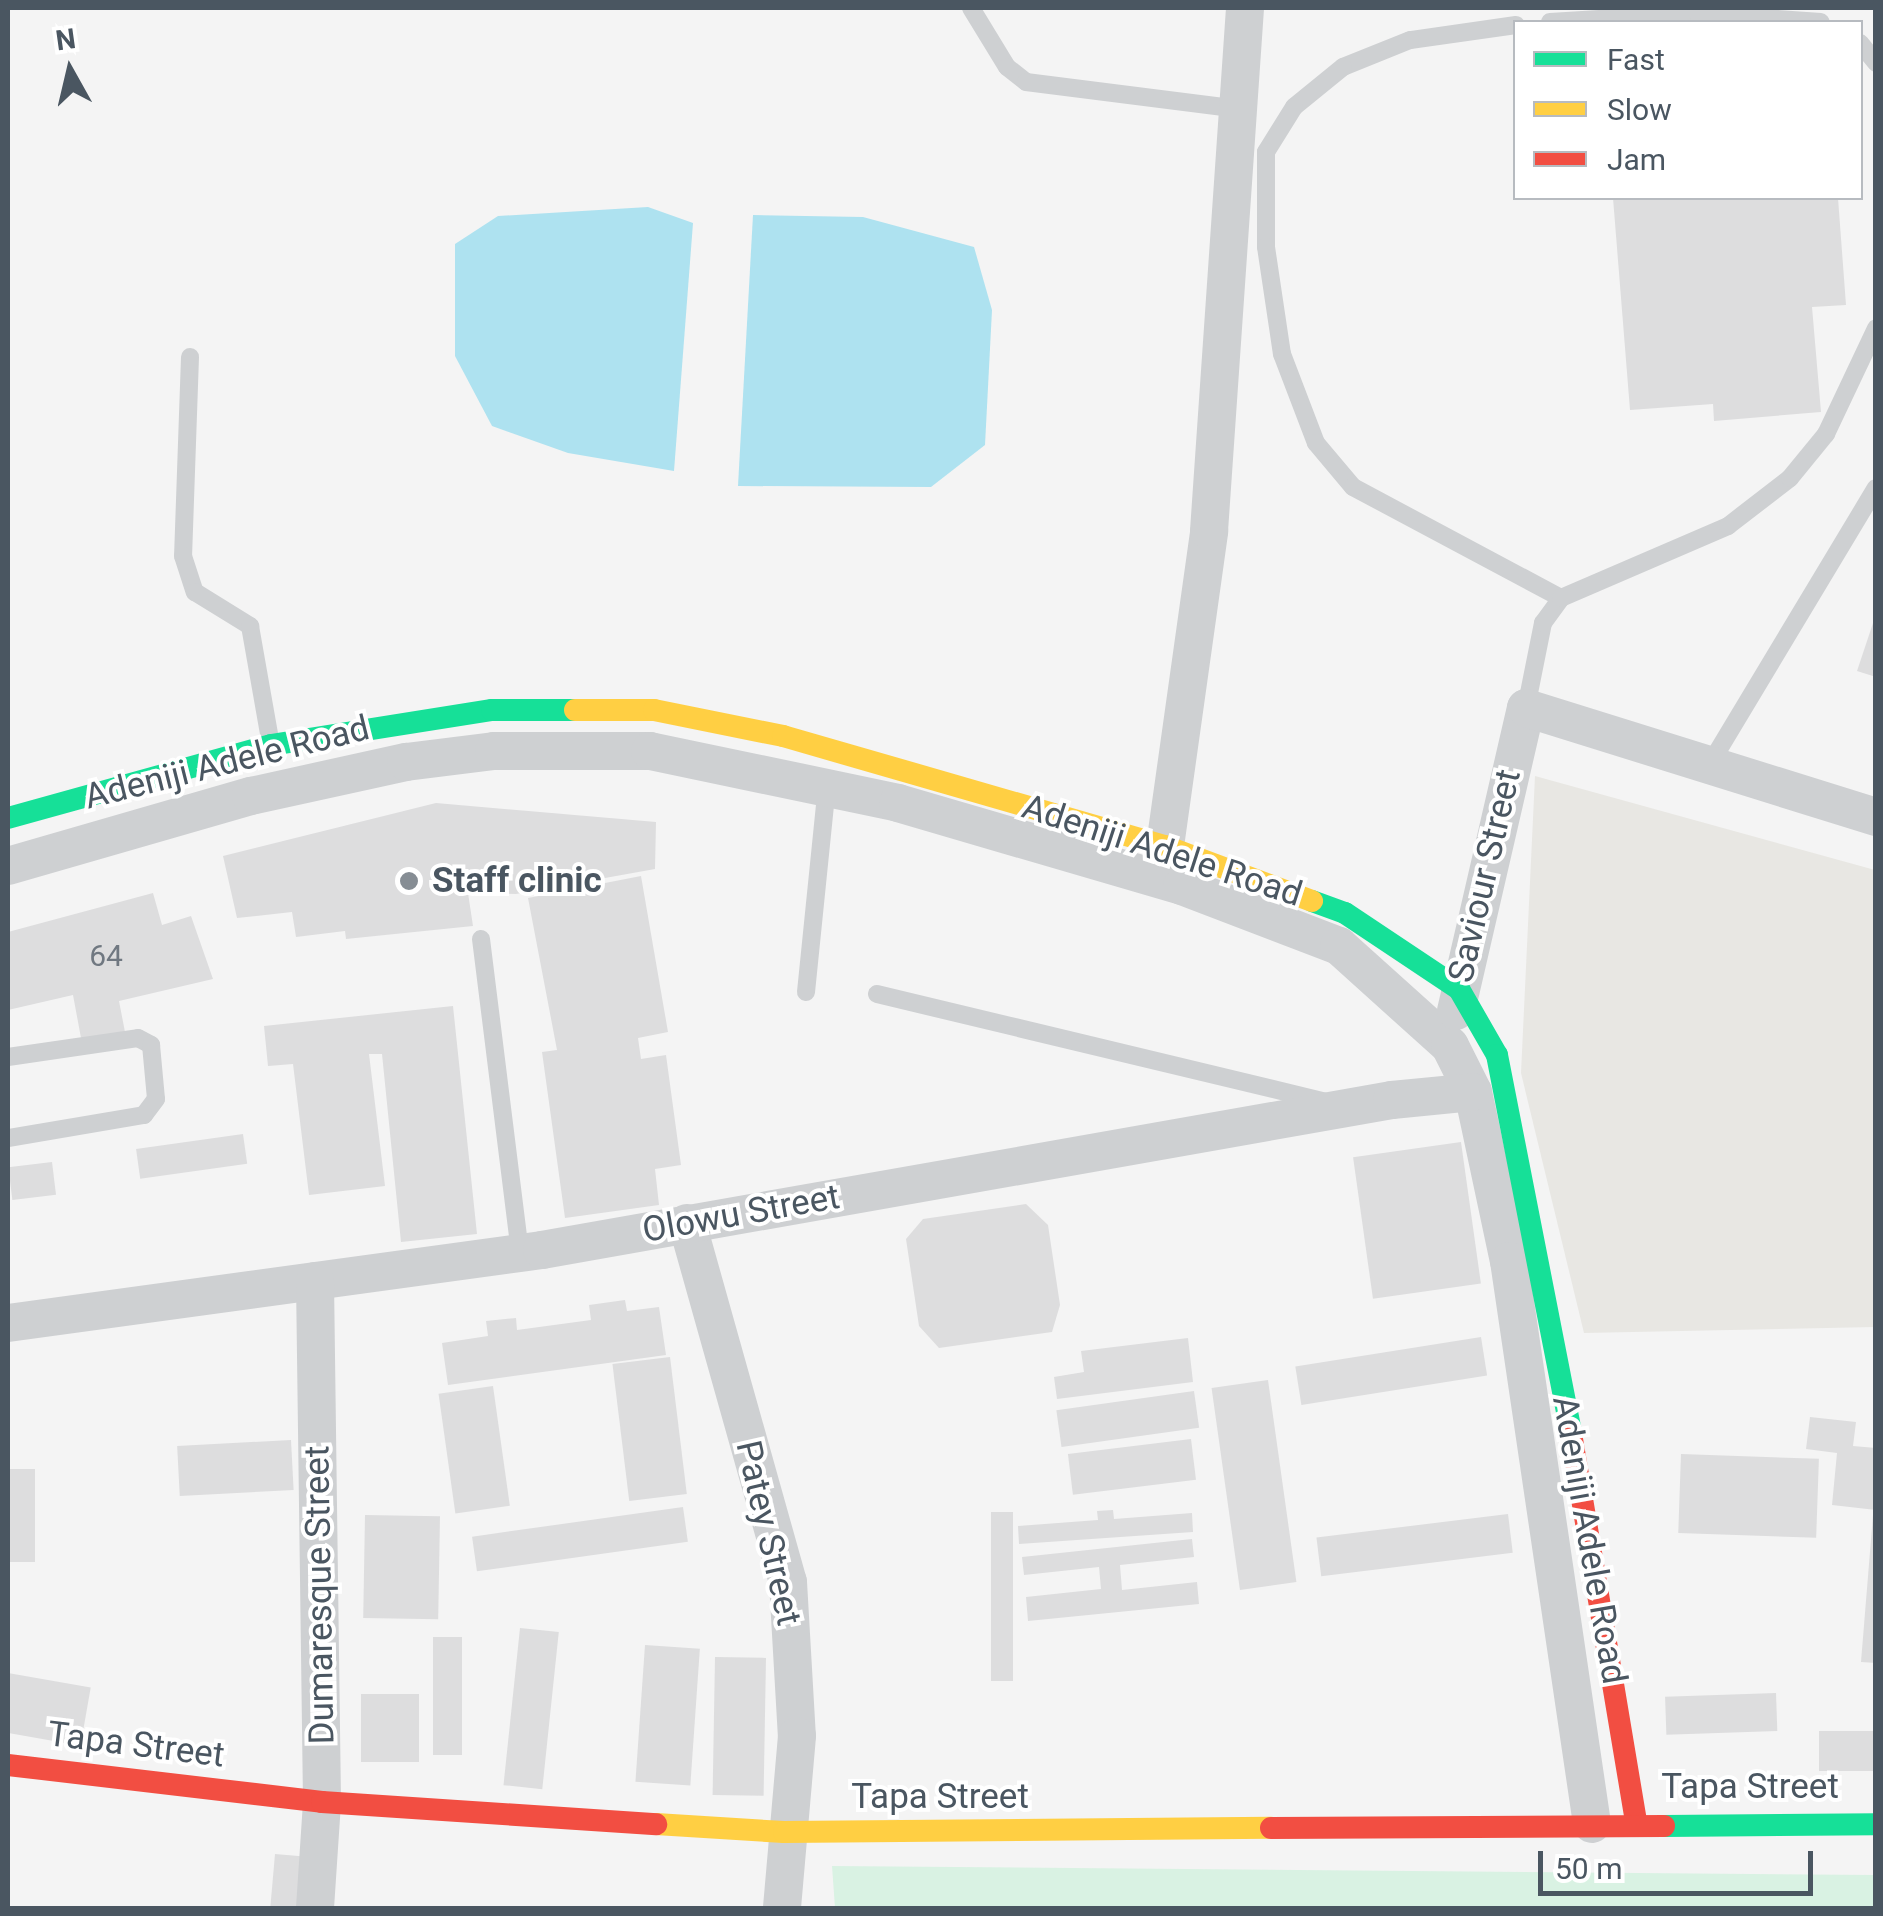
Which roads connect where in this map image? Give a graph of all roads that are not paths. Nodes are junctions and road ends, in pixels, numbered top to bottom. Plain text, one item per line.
1 (971, 8) edge
2 (1244, 8) edge
3 (1587, 20) edge
4 (1790, 20) edge
5 (1513, 25) edge
6 (1239, 109) junction
7 (1876, 328) edge
8 (190, 357) dead end
9 (1876, 488) edge
10 (1560, 598) junction
11 (1526, 708) junction
12 (270, 745) junction
13 (1710, 764) junction
14 (828, 785) junction
15 (1876, 817) edge
16 (8, 818) edge
17 (1165, 846) junction
18 (8, 866) edge
19 (482, 938) dead end
20 (1459, 989) junction
21 (806, 992) dead end
22 (877, 994) dead end
23 (1450, 1046) junction
24 (8, 1057) edge
25 (1473, 1092) junction
26 (1354, 1108) junction
27 (8, 1138) edge
28 (688, 1223) junction
29 (520, 1253) junction
30 (315, 1281) junction
31 (8, 1323) edge
32 (8, 1765) edge
33 (322, 1802) junction
34 (1636, 1822) junction
35 (1592, 1824) junction
36 (1876, 1824) edge
37 (784, 1832) junction
38 (315, 1908) edge
39 (782, 1908) edge

1 - 6 lane
2 - 6 street
3 - 4 lane
5 - 10 lane
6 - 17 street
7 - 10 lane
8 - 12 lane
9 - 13 lane
10 - 11 lane
11 - 13 street
11 - 20 street, Saviour Street
12 - 16 street, Adeniji Adele Road
12 - 17 street, Adeniji Adele Road
13 - 15 street
14 - 18 street, Adeniji Adele Road
14 - 21 lane
14 - 23 street, Adeniji Adele Road
17 - 20 street, Adeniji Adele Road
19 - 29 lane
20 - 23 street, Saviour Street
20 - 34 street, Adeniji Adele Road
22 - 26 lane
23 - 25 street, Adeniji Adele Road
24 - 27 lane
25 - 26 street, Olowu Street
25 - 35 street, Adeniji Adele Road
26 - 28 street, Olowu Street
28 - 29 street, Olowu Street
28 - 37 street, Patey Street
29 - 30 street, Olowu Street
30 - 31 street, Olowu Street
30 - 33 street, Dumaresque Street
32 - 33 street, Tapa Street
33 - 37 street, Tapa Street
33 - 38 street, Dumaresque Street
34 - 35 street, Tapa Street
34 - 36 street, Tapa Street
35 - 37 street, Tapa Street
37 - 39 street, Patey Street

